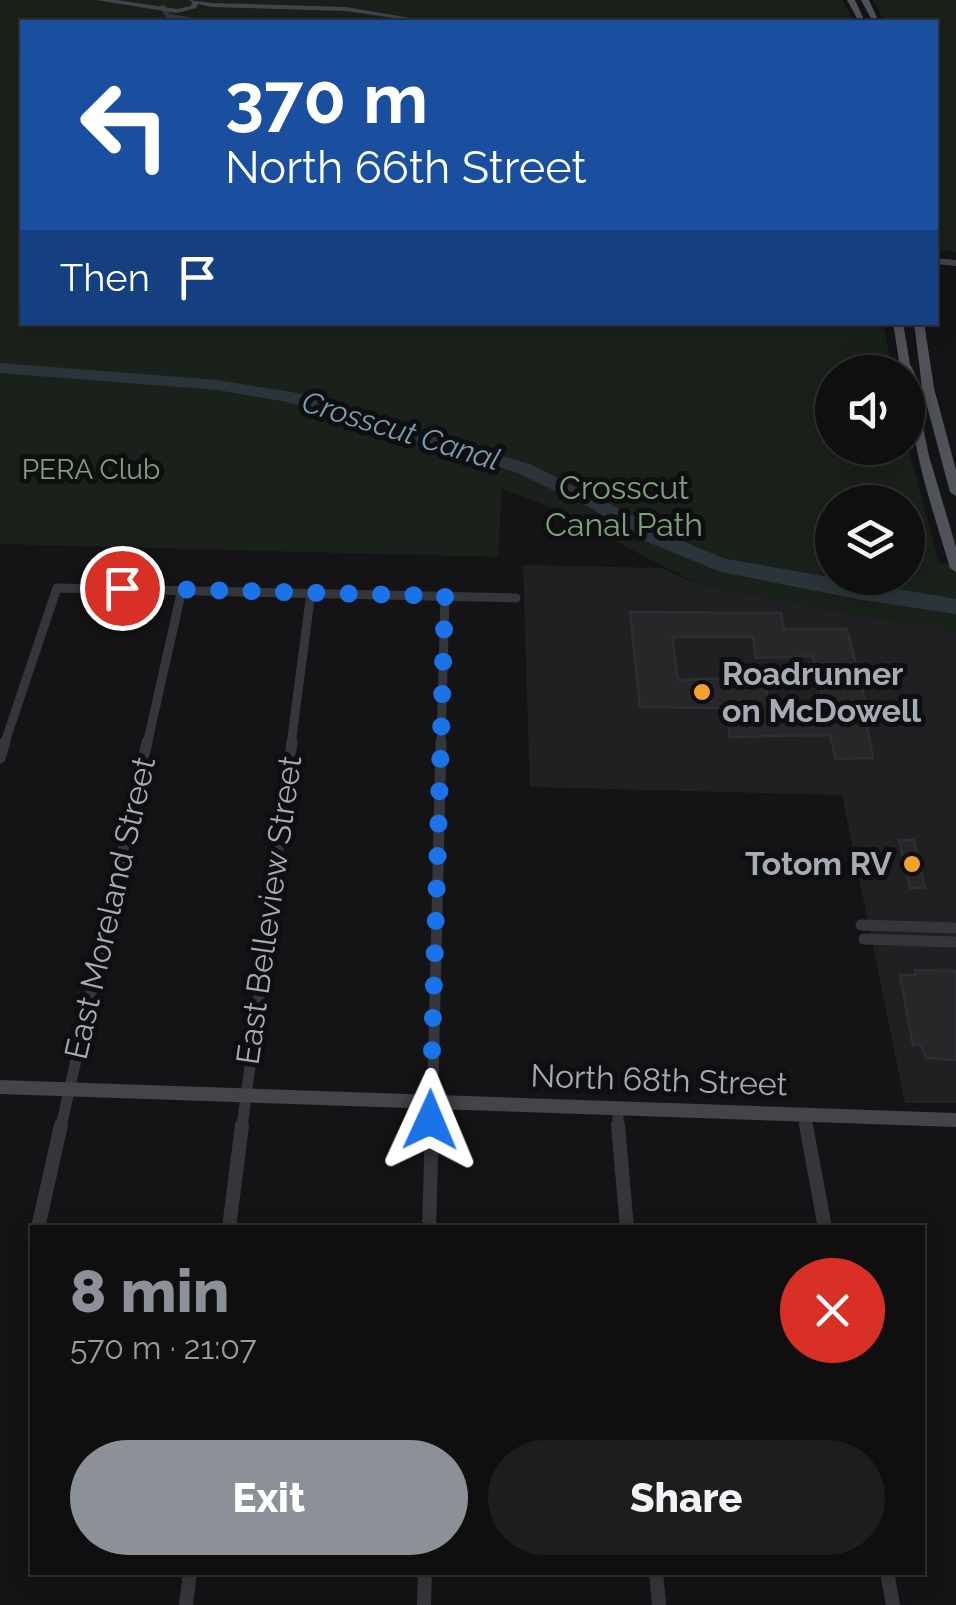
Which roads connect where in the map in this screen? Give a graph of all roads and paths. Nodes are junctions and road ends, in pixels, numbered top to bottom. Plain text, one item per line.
1 (99, 0) edge
2 (172, 0) edge
3 (193, 1) edge
4 (162, 7) junction
5 (187, 13) junction
6 (199, 20) edge
7 (385, 20) edge
8 (418, 20) edge
9 (898, 325) edge
10 (920, 325) edge
11 (902, 355) edge
12 (925, 407) edge
13 (936, 416) junction
14 (925, 463) edge
15 (926, 468) junction
16 (956, 492) edge
17 (956, 568) edge
18 (182, 589) junction
19 (310, 592) junction
20 (445, 596) junction
21 (516, 598) dead end
22 (0, 758) edge
23 (861, 925) dead end
24 (956, 928) edge
25 (864, 939) dead end
26 (956, 942) edge
27 (0, 1088) edge
28 (68, 1089) junction
29 (245, 1096) junction
30 (430, 1103) junction
31 (617, 1109) junction
32 (804, 1115) junction
33 (956, 1120) edge
34 (39, 1225) edge
35 (230, 1225) edge
36 (429, 1225) edge
37 (627, 1225) edge
38 (823, 1225) edge
39 (190, 1575) edge
40 (425, 1575) edge
41 (656, 1575) edge
42 (888, 1575) edge
43 (186, 1605) edge
44 (424, 1605) edge
45 (659, 1605) edge
46 (893, 1605) edge

1 - 4 main road
2 - 4 main road
3 - 5 main road
3 - 8 main road
4 - 5 main road
5 - 6 street
5 - 7 main road
9 - 11 main road
10 - 13 main road
12 - 13 main road
13 - 15 main road
13 - 16 main road
14 - 15 main road
15 - 17 main road
18 - 19 street
18 - 22 street
18 - 28 street, East Moreland Street
19 - 20 street
19 - 29 street, East Belleview Street
20 - 21 street
20 - 30 street
23 - 24 street
25 - 26 street
27 - 28 main road, North 68th Street
28 - 29 main road, North 68th Street
28 - 34 street, East Moreland Street
29 - 30 main road, North 68th Street
29 - 35 street, East Belleview Street
30 - 31 main road, North 68th Street
30 - 36 street
31 - 32 main road, North 68th Street
31 - 37 street
32 - 33 main road, North 68th Street
32 - 38 street
39 - 43 street
40 - 44 street
41 - 45 street
42 - 46 street

